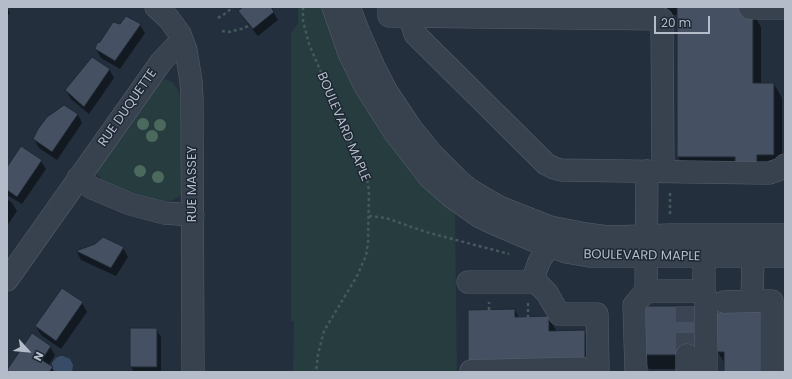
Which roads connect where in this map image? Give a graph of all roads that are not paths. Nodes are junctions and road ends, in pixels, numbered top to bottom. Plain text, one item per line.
1 (156, 7) edge
2 (333, 7) edge
3 (349, 7) edge
4 (389, 7) edge
5 (750, 8) edge
6 (784, 10) edge
7 (437, 12) edge
8 (411, 16) junction
9 (183, 42) junction
10 (785, 165) edge
11 (655, 171) junction
12 (78, 178) junction
13 (193, 215) junction
14 (785, 235) edge
15 (552, 237) junction
16 (646, 246) junction
17 (785, 256) edge
18 (704, 257) junction
19 (753, 257) junction
20 (7, 280) edge
21 (468, 282) dead end
22 (536, 282) junction
23 (653, 296) junction
24 (693, 296) junction
25 (752, 301) junction
26 (724, 302) dead end
27 (779, 342) edge
28 (471, 371) dead end
29 (193, 372) edge
30 (636, 372) edge
31 (706, 372) edge
32 (772, 372) edge

1 - 9 street, RUE MASSEY
2 - 15 street, BOULEVARD MAPLE
3 - 15 street, BOULEVARD MAPLE
4 - 8 street
5 - 6 street
7 - 8 street
7 - 11 street
8 - 11 street
9 - 12 street, RUE DUQUETTE
9 - 13 street, RUE MASSEY
10 - 11 street
11 - 16 street
12 - 13 street
12 - 20 street, RUE DUQUETTE
13 - 29 street, RUE MASSEY
14 - 16 street, BOULEVARD MAPLE
15 - 16 street, BOULEVARD MAPLE
15 - 22 street
16 - 18 street, BOULEVARD MAPLE
16 - 23 street
17 - 19 street, BOULEVARD MAPLE
18 - 19 street, BOULEVARD MAPLE
18 - 24 street
19 - 25 street
21 - 22 street
22 - 28 street
23 - 24 street
23 - 30 street
24 - 31 street
25 - 26 street
25 - 27 street
27 - 32 street

